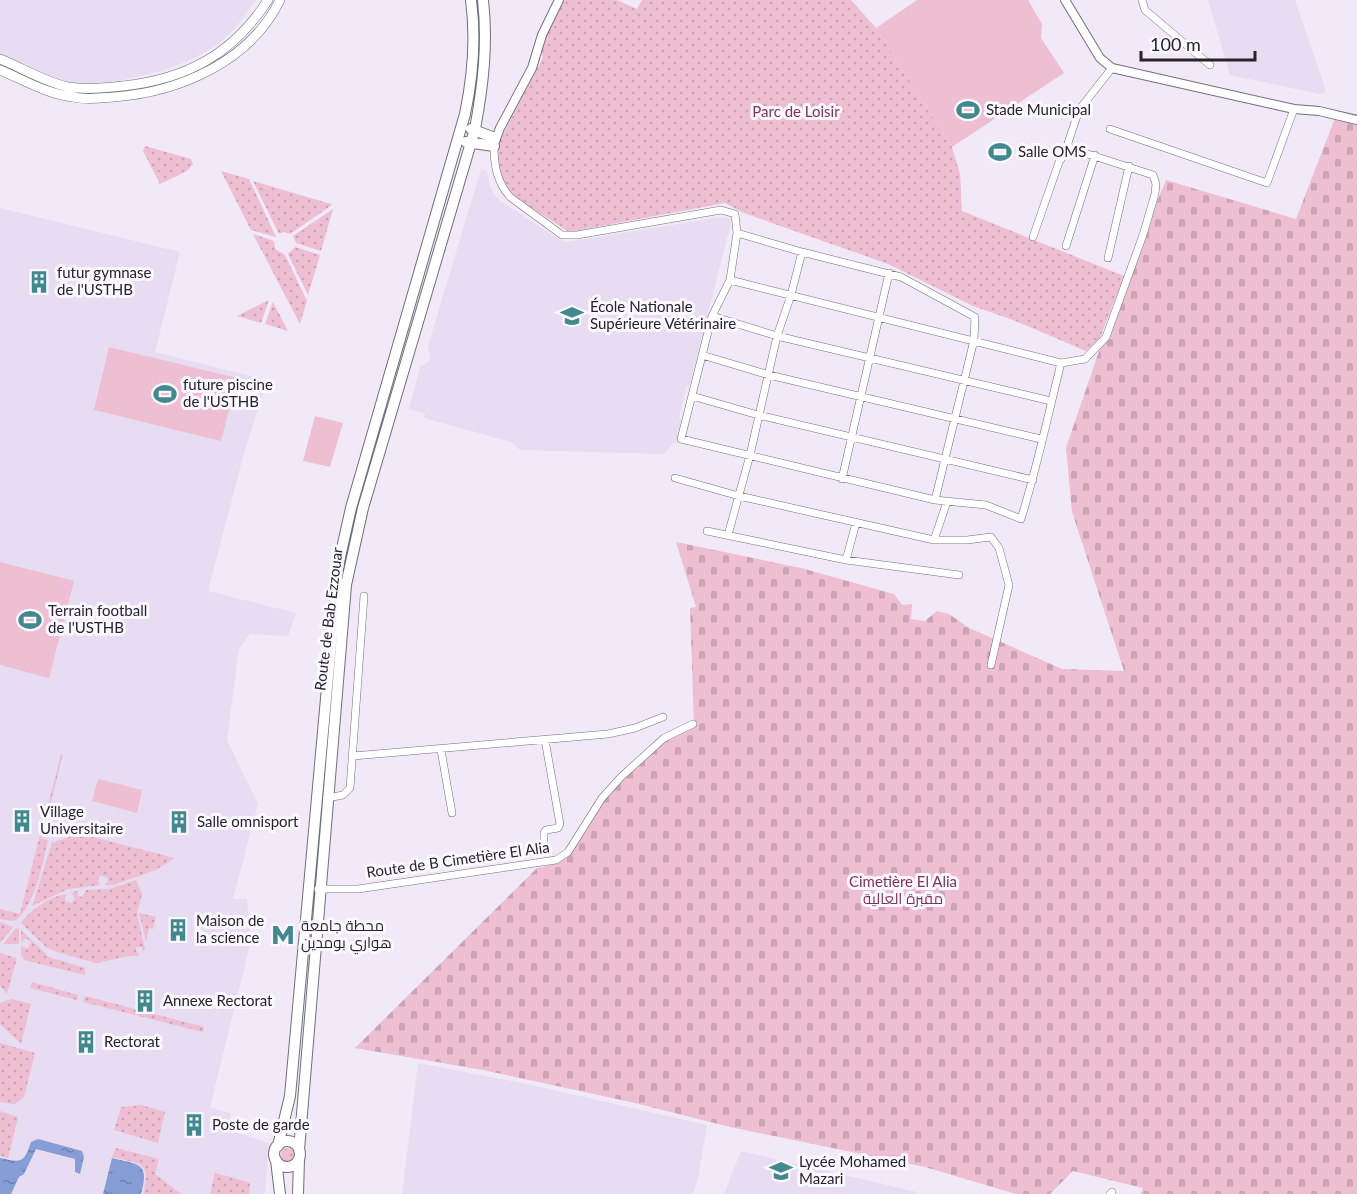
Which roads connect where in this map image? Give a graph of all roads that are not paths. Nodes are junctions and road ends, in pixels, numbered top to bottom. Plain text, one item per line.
1 (268, 0) edge
2 (280, 0) edge
3 (471, 0) edge
4 (483, 0) edge
5 (559, 0) edge
6 (1065, 0) edge
7 (1142, 0) edge
8 (0, 59) edge
9 (1210, 65) dead end
10 (1112, 68) junction
11 (0, 70) edge
12 (1294, 109) junction
13 (1357, 120) edge
14 (475, 129) junction
15 (1110, 129) dead end
16 (460, 133) junction
17 (495, 142) junction
18 (471, 144) junction
19 (1069, 148) junction
20 (1095, 155) junction
21 (1129, 166) junction
22 (737, 233) junction
23 (1033, 237) dead end
24 (1066, 246) dead end
25 (802, 252) junction
26 (1108, 258) dead end
27 (889, 273) junction
28 (730, 280) junction
29 (791, 295) junction
30 (712, 316) junction
31 (879, 317) junction
32 (777, 336) junction
33 (974, 340) junction
34 (702, 355) junction
35 (870, 357) junction
36 (1061, 363) junction
37 (769, 375) junction
38 (964, 380) junction
39 (692, 396) junction
40 (861, 396) junction
41 (1051, 401) junction
42 (758, 415) junction
43 (956, 419) junction
44 (852, 437) junction
45 (1041, 440) junction
46 (750, 455) junction
47 (946, 459) junction
48 (675, 478) dead end
49 (842, 479) junction
50 (1033, 480) junction
51 (739, 496) junction
52 (935, 500) junction
53 (947, 502) junction
54 (856, 523) junction
55 (706, 531) dead end
56 (728, 535) junction
57 (934, 540) junction
58 (846, 560) junction
59 (959, 575) dead end
60 (364, 596) dead end
61 (991, 665) dead end
62 (663, 717) dead end
63 (693, 724) dead end
64 (546, 740) junction
65 (441, 750) junction
66 (352, 756) junction
67 (327, 798) junction
68 (452, 813) dead end
69 (544, 843) dead end
70 (315, 889) junction
71 (309, 956) junction
72 (278, 1146) junction
73 (299, 1154) junction
74 (276, 1160) junction
75 (280, 1194) edge
76 (298, 1194) edge

1 - 8 main road
2 - 11 main road
3 - 16 main road, Route de Bab Ezzouar
4 - 14 main road, Route de Bab Ezzouar
5 - 17 street
6 - 10 street
7 - 9 street
10 - 12 street
10 - 19 street
12 - 13 street
12 - 15 street
14 - 16 main road
14 - 17 main road
14 - 18 main road, Route de Bab Ezzouar
16 - 18 main road
16 - 70 main road, Route de Bab Ezzouar
17 - 18 main road
17 - 22 street
18 - 67 main road, Route de Bab Ezzouar
19 - 20 street
19 - 23 street
20 - 21 street
20 - 24 street
21 - 26 street
21 - 36 street
22 - 25 street
22 - 28 street
25 - 27 street
25 - 29 street
27 - 31 street
27 - 33 street
28 - 29 street
28 - 30 street
29 - 31 street
29 - 32 street
30 - 32 street
30 - 34 street
31 - 33 street
31 - 35 street
32 - 35 street
32 - 37 street
33 - 36 street
33 - 38 street
34 - 37 street
34 - 39 street
35 - 38 street
35 - 40 street
36 - 41 street
37 - 40 street
37 - 42 street
38 - 41 street
38 - 43 street
39 - 42 street
39 - 46 street
40 - 43 street
40 - 44 street
41 - 45 street
42 - 44 street
42 - 46 street
43 - 45 street
43 - 47 street
44 - 47 street
44 - 49 street
45 - 50 street
46 - 49 street
46 - 51 street
47 - 50 street
47 - 52 street
48 - 51 street
49 - 52 street
50 - 53 street
51 - 54 street
51 - 56 street
52 - 53 street
53 - 57 street
54 - 57 street
54 - 58 street
55 - 56 street
56 - 58 street
57 - 61 street
58 - 59 street
60 - 66 street
62 - 64 street
63 - 70 street, Route de B Cimetière El Alia
64 - 65 street
64 - 69 street
65 - 66 street
65 - 68 street
66 - 67 street
67 - 70 main road, Route de Bab Ezzouar
70 - 71 main road, Route de Bab Ezzouar
71 - 72 main road, Route de Bab Ezzouar
71 - 73 main road, Route de Bab Ezzouar
72 - 73 main road
72 - 74 main road
73 - 74 main road
73 - 76 main road, Route de Bab Ezzouar
74 - 75 main road

